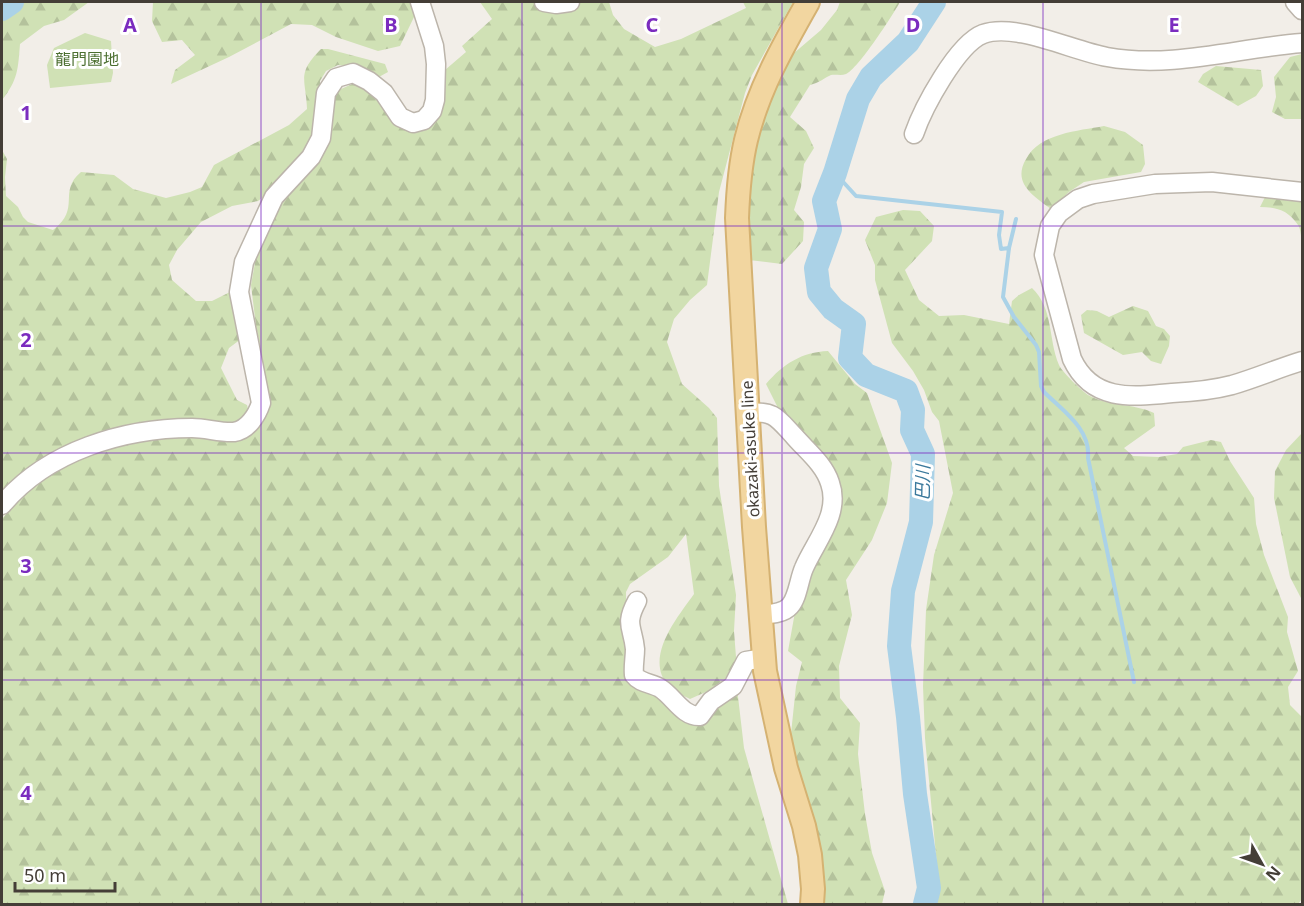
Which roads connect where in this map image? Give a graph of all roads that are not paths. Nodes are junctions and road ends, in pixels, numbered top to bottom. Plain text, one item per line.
1 (420, 2) edge
2 (544, 2) edge
3 (570, 2) edge
4 (808, 2) edge
5 (1295, 2) edge
6 (1302, 10) edge
7 (1302, 43) edge
8 (914, 134) dead end
9 (1302, 192) edge
10 (1302, 361) edge
11 (749, 413) junction
12 (2, 506) edge
13 (637, 601) dead end
14 (760, 615) junction
15 (764, 657) junction
16 (812, 904) edge

1 - 12 street
2 - 3 street
4 - 11 main road, okazaki-asuke line
5 - 6 street
7 - 8 street
9 - 10 street
11 - 14 main road, okazaki-asuke line
11 - 14 street
13 - 15 street
14 - 15 main road, okazaki-asuke line
15 - 16 main road, okazaki-asuke line

